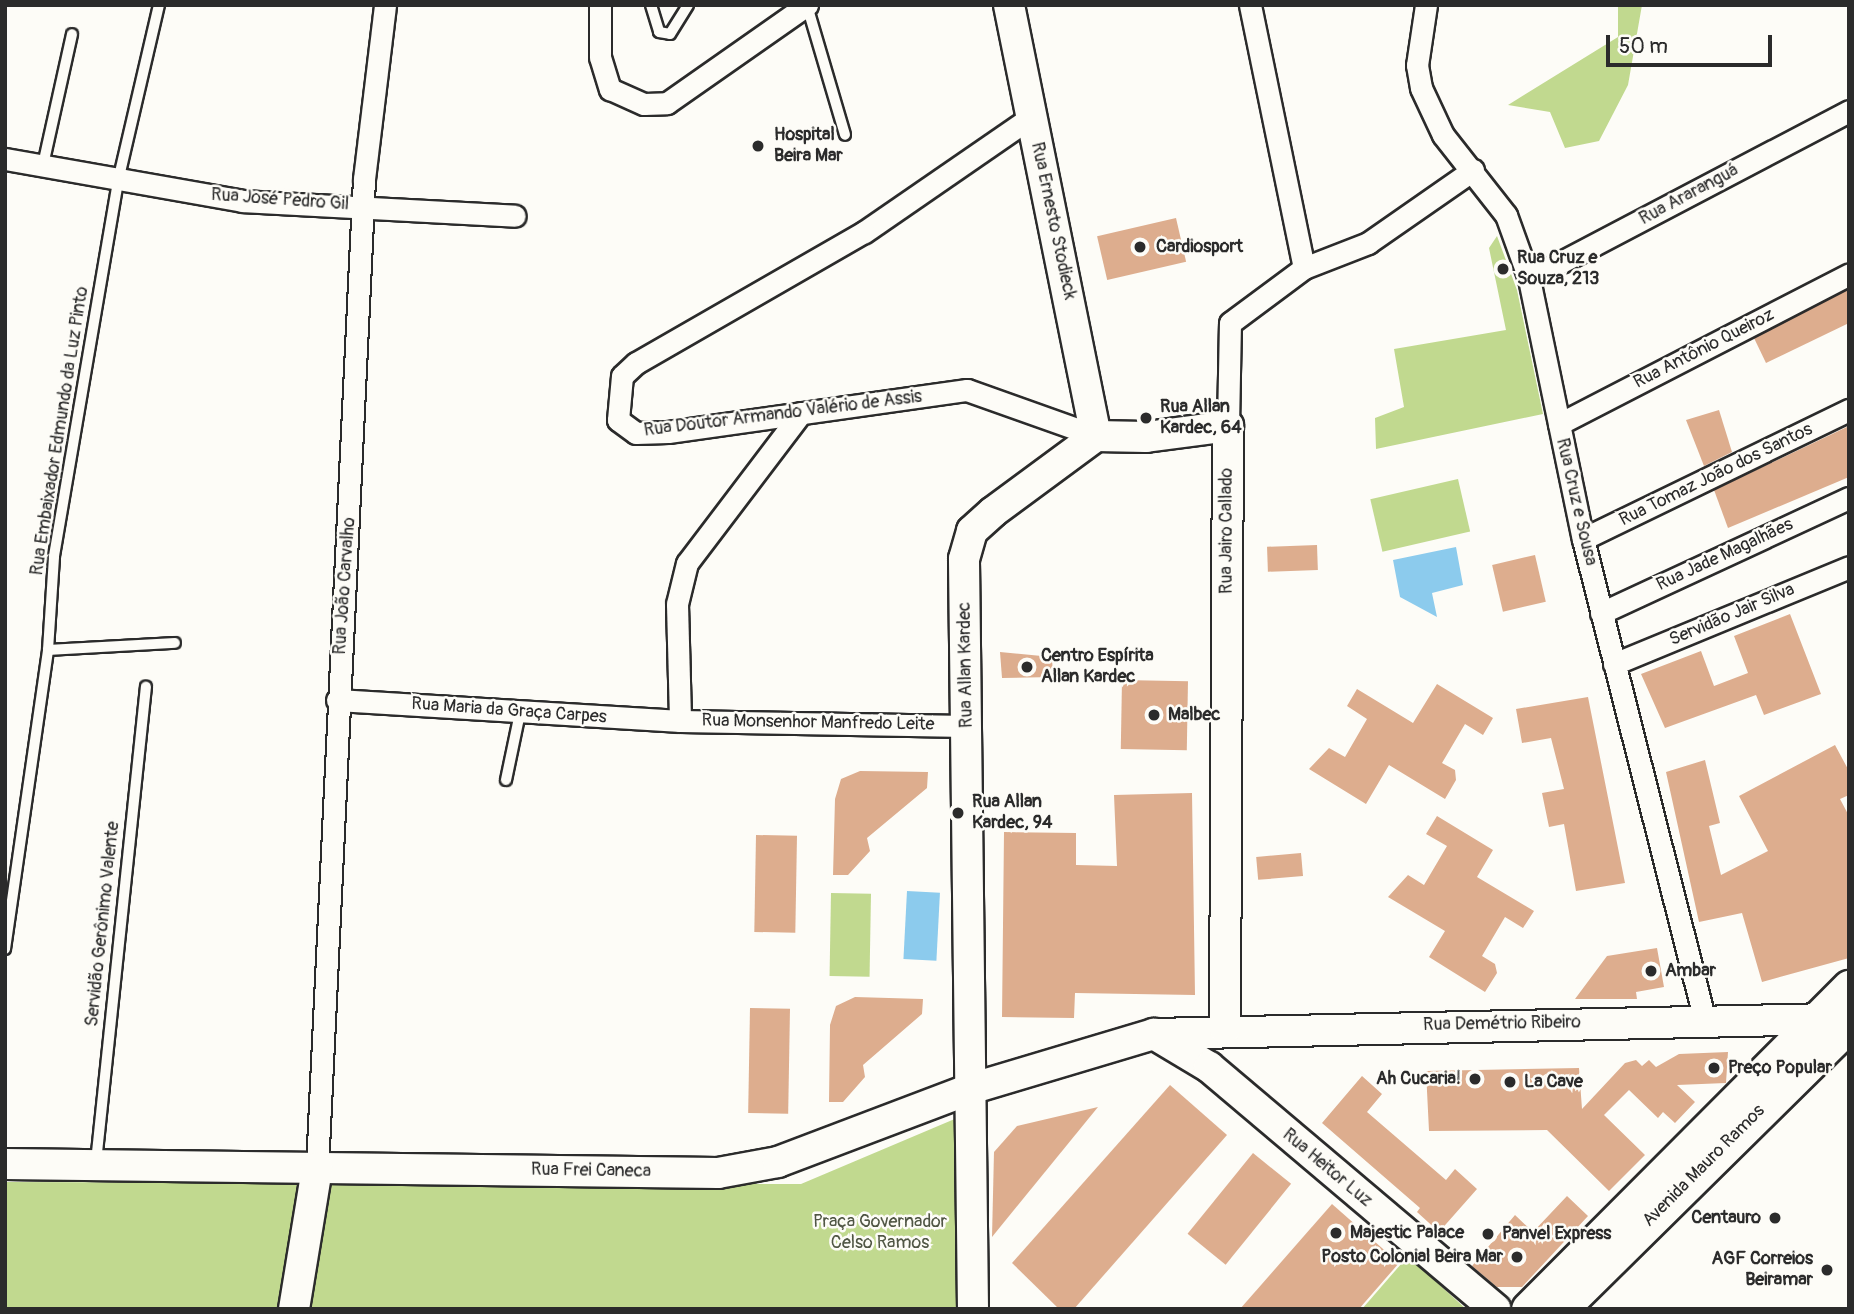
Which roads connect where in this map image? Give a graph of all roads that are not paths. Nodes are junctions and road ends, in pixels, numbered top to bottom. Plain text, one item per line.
1 (159, 5) edge
2 (385, 5) edge
3 (600, 5) edge
4 (651, 5) edge
5 (688, 5) edge
6 (1009, 5) edge
7 (1250, 5) edge
8 (1426, 5) edge
9 (808, 7) edge
10 (72, 34) dead end
11 (1849, 111) edge
12 (1031, 117) junction
13 (845, 135) dead end
14 (5, 159) edge
15 (43, 164) junction
16 (1473, 170) junction
17 (118, 181) junction
18 (363, 206) junction
19 (515, 216) dead end
20 (1304, 268) junction
21 (1849, 274) edge
22 (1529, 279) junction
23 (1849, 410) edge
24 (801, 413) junction
25 (1559, 424) junction
26 (1228, 426) junction
27 (1096, 436) junction
28 (1849, 498) edge
29 (1583, 539) junction
30 (1849, 567) edge
31 (1601, 612) junction
32 (176, 643) dead end
33 (48, 650) junction
34 (1614, 664) junction
35 (146, 687) dead end
36 (337, 700) junction
37 (520, 713) junction
38 (680, 721) junction
39 (967, 726) junction
40 (506, 780) dead end
41 (5, 950) edge
42 (1849, 987) edge
43 (1849, 1016) edge
44 (1808, 1021) junction
45 (1705, 1022) junction
46 (1849, 1025) edge
47 (1225, 1029) junction
48 (1154, 1034) junction
49 (973, 1088) junction
50 (5, 1164) edge
51 (95, 1164) junction
52 (317, 1168) junction
53 (294, 1309) edge
54 (973, 1309) edge
55 (1495, 1309) edge
56 (1528, 1309) edge
57 (1561, 1309) edge

1 - 17 lane, Rua Embaixador Edmundo da Luz Pinto
2 - 18 street, Rua João Carvalho
3 - 9 street
4 - 5 lane
6 - 12 main road, Rua Ernesto Stodieck
7 - 20 street
8 - 16 street, Rua Cruz e Sousa
9 - 13 lane
10 - 15 lane
11 - 22 street, Rua Araranguá
12 - 24 street, Rua Doutor Armando Valério de Assis
12 - 27 main road, Rua Ernesto Stodieck
14 - 15 street, Rua José Pedro Gil
15 - 17 street, Rua José Pedro Gil
16 - 20 street, Rua Jairo Callado
16 - 22 street, Rua Cruz e Sousa
17 - 18 street, Rua José Pedro Gil
17 - 33 lane, Rua Embaixador Edmundo da Luz Pinto
18 - 19 street, Rua José Pedro Gil
18 - 36 street, Rua João Carvalho
20 - 26 street, Rua Jairo Callado
21 - 25 street, Rua Antônio Queiroz
22 - 25 street, Rua Cruz e Sousa
23 - 29 street, Rua Tomaz João dos Santos
24 - 27 street, Rua Doutor Armando Valério de Assis
24 - 38 street, Rua Monsenhor Manfredo Leite
25 - 29 street, Rua Cruz e Sousa
26 - 27 main road
26 - 47 main road, Rua Jairo Callado
27 - 39 main road, Rua Allan Kardec
28 - 31 street, Rua Jade Magalhães
29 - 31 street, Rua Cruz e Sousa
30 - 34 street, Servidão Jair Silva
31 - 34 street, Rua Cruz e Sousa
32 - 33 lane
33 - 41 lane, Rua Embaixador Edmundo da Luz Pinto
34 - 45 street, Rua Cruz e Sousa
35 - 51 lane, Servidão Gerônimo Valente
36 - 37 street, Rua Maria da Graça Carpes
36 - 52 street, Rua João Carvalho
37 - 38 street, Rua Maria da Graça Carpes
37 - 40 lane
38 - 39 street, Rua Monsenhor Manfredo Leite
39 - 49 main road, Rua Allan Kardec
42 - 44 main road, Avenida Mauro Ramos
43 - 44 main road, Rua Demétrio Ribeiro
44 - 45 main road, Rua Demétrio Ribeiro
44 - 56 main road, Avenida Mauro Ramos
45 - 47 main road, Rua Demétrio Ribeiro
46 - 57 main road, Avenida Mauro Ramos
47 - 48 main road, Rua Demétrio Ribeiro
48 - 49 main road, Rua Frei Caneca
48 - 55 main road, Rua Heitor Luz
49 - 52 main road, Rua Frei Caneca
49 - 54 main road
50 - 51 main road, Rua Frei Caneca
51 - 52 main road, Rua Frei Caneca
52 - 53 main road

